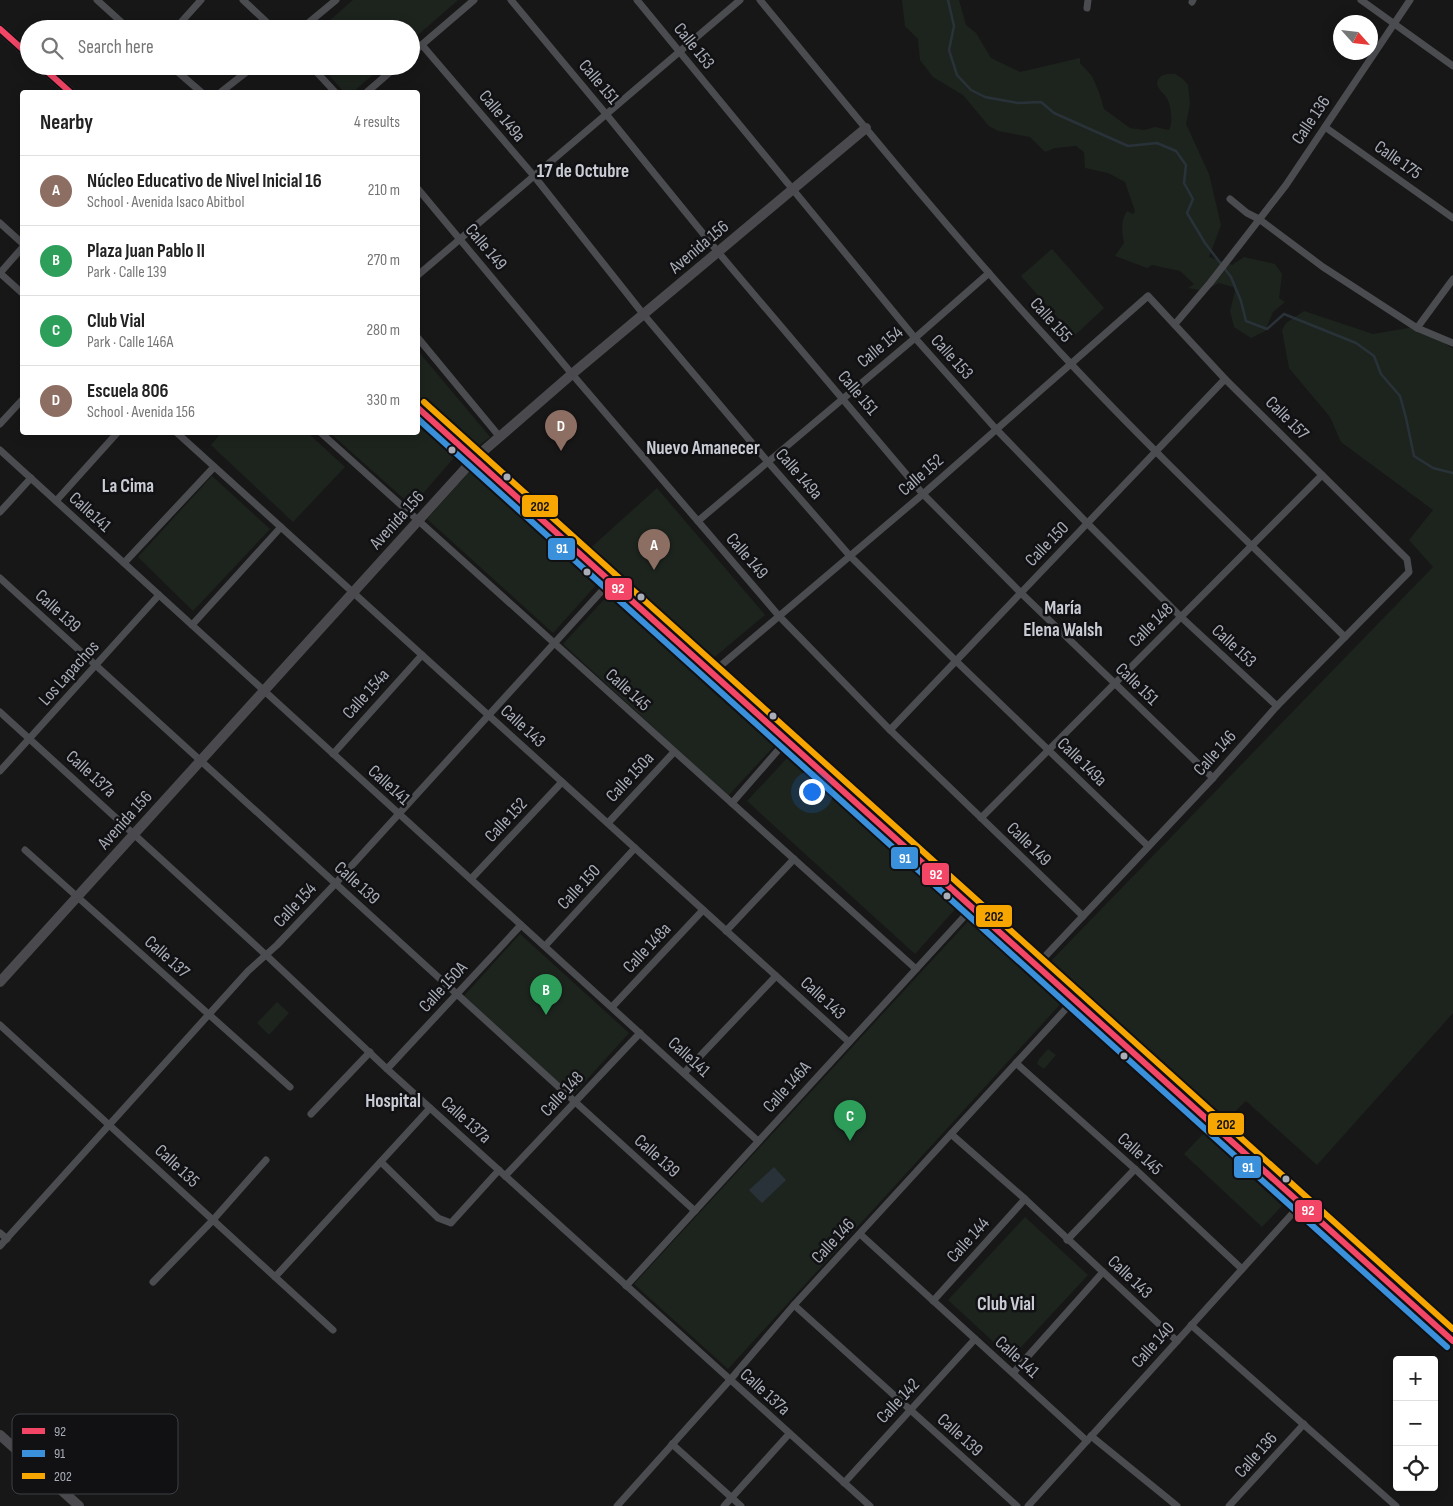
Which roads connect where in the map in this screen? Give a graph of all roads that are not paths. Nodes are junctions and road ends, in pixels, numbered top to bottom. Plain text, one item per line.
1 (97, 0) edge
2 (201, 0) edge
3 (243, 0) edge
4 (336, 0) edge
5 (474, 0) edge
6 (511, 0) edge
7 (637, 0) edge
8 (740, 0) edge
9 (760, 0) edge
10 (1088, 0) edge
11 (1361, 0) edge
12 (1410, 0) edge
13 (1088, 8) dead end
14 (119, 20) edge
15 (183, 20) edge
16 (264, 20) edge
17 (312, 20) edge
18 (1394, 24) junction
19 (0, 29) edge
20 (422, 45) joint
21 (20, 47) edge
22 (680, 52) junction
23 (1453, 66) edge
24 (51, 75) edge
25 (181, 75) edge
26 (243, 75) edge
27 (319, 75) edge
28 (387, 75) edge
29 (68, 90) edge
30 (199, 90) edge
31 (224, 90) edge
32 (333, 90) edge
33 (369, 90) edge
34 (606, 114) junction
35 (1325, 127) junction
36 (866, 128) junction
37 (534, 176) junction
38 (792, 189) junction
39 (420, 191) edge
40 (1230, 199) dead end
41 (1453, 218) edge
42 (1259, 219) junction
43 (0, 223) edge
44 (459, 239) junction
45 (20, 241) edge
46 (20, 250) edge
47 (718, 252) junction
48 (0, 273) edge
49 (420, 273) edge
50 (989, 273) junction
51 (1453, 279) edge
52 (20, 291) edge
53 (1148, 296) joint
54 (644, 315) junction
55 (1175, 324) junction
56 (1418, 328) junction
57 (915, 338) junction
58 (420, 340) edge
59 (1453, 343) edge
60 (1070, 363) junction
61 (572, 374) junction
62 (1225, 379) junction
63 (842, 398) junction
64 (20, 402) edge
65 (420, 410) edge
66 (0, 424) edge
67 (996, 429) junction
68 (115, 435) edge
69 (179, 435) edge
70 (323, 435) edge
71 (499, 436) junction
72 (0, 450) edge
73 (1155, 452) junction
74 (474, 459) junction
75 (768, 462) junction
76 (214, 467) junction
77 (1322, 475) junction
78 (31, 478) junction
79 (923, 494) junction
80 (56, 501) junction
81 (0, 512) edge
82 (418, 521) junction
83 (698, 521) junction
84 (1087, 523) junction
85 (281, 527) junction
86 (1252, 545) junction
87 (850, 556) junction
88 (1407, 559) joint
89 (124, 563) junction
90 (0, 578) edge
91 (610, 582) junction
92 (353, 592) junction
93 (1021, 593) junction
94 (159, 595) junction
95 (779, 616) junction
96 (1181, 617) junction
97 (192, 625) junction
98 (1345, 637) junction
99 (554, 643) junction
100 (422, 655) junction
101 (956, 661) junction
102 (96, 665) junction
103 (712, 673) junction
104 (1115, 684) junction
105 (264, 691) junction
106 (1277, 706) junction
107 (0, 712) edge
108 (489, 716) junction
109 (890, 730) junction
110 (29, 739) junction
111 (786, 741) junction
112 (1048, 750) junction
113 (674, 752) junction
114 (333, 754) junction
115 (200, 761) junction
116 (0, 771) edge
117 (1212, 778) junction
118 (562, 782) junction
119 (732, 803) junction
120 (398, 813) junction
121 (981, 818) junction
122 (608, 823) junction
123 (134, 834) junction
124 (1148, 846) junction
125 (635, 848) junction
126 (26, 850) dead end
127 (794, 859) junction
128 (471, 879) junction
129 (336, 884) junction
130 (77, 897) junction
131 (972, 908) junction
132 (703, 910) junction
133 (1083, 916) junction
134 (522, 925) junction
135 (726, 931) junction
136 (545, 946) junction
137 (266, 955) junction
138 (1036, 966) junction
139 (916, 969) junction
140 (776, 976) junction
141 (0, 982) edge
142 (457, 994) junction
143 (1074, 1000) junction
144 (612, 1007) junction
145 (209, 1014) junction
146 (0, 1024) edge
147 (640, 1033) junction
148 (849, 1042) junction
149 (370, 1052) junction
150 (1016, 1063) junction
151 (387, 1069) junction
152 (684, 1073) junction
153 (290, 1087) dead end
154 (575, 1102) junction
155 (430, 1108) junction
156 (310, 1114) dead end
157 (109, 1124) junction
158 (951, 1134) junction
159 (758, 1141) junction
160 (266, 1160) dead end
161 (380, 1162) junction
162 (1135, 1169) junction
163 (499, 1170) junction
164 (505, 1176) junction
165 (1025, 1199) junction
166 (1301, 1204) junction
167 (695, 1211) junction
168 (213, 1220) junction
169 (0, 1232) edge
170 (860, 1234) junction
171 (7, 1239) junction
172 (1067, 1240) junction
173 (0, 1246) edge
174 (1242, 1270) junction
175 (1103, 1272) junction
176 (275, 1277) junction
177 (153, 1282) dead end
178 (626, 1286) junction
179 (933, 1301) junction
180 (794, 1305) junction
181 (1192, 1325) junction
182 (333, 1330) dead end
183 (975, 1339) junction
184 (1177, 1341) junction
185 (1453, 1342) edge
186 (1013, 1373) junction
187 (730, 1380) junction
188 (910, 1410) junction
189 (1304, 1424) junction
190 (789, 1434) junction
191 (0, 1435) edge
192 (1089, 1438) junction
193 (672, 1444) junction
194 (12, 1446) edge
195 (844, 1483) junction
196 (66, 1494) edge
197 (732, 1498) junction
198 (79, 1506) edge
199 (617, 1506) edge
200 (724, 1506) edge
201 (741, 1506) edge
202 (870, 1506) edge
203 (1017, 1506) edge
204 (1028, 1506) edge
205 (1177, 1506) edge
206 (1229, 1506) edge
207 (1396, 1506) edge

1 - 14 street
2 - 15 street
3 - 16 street
4 - 17 street
5 - 20 street
6 - 34 street, Calle 151
7 - 22 street, Calle 153
8 - 22 street
9 - 36 street, Calle 155
10 - 13 street
11 - 18 street
12 - 18 street, Calle 136
18 - 23 street
18 - 35 street, Calle 136
19 - 21 main road
20 - 37 street, Calle 149a
22 - 34 street
22 - 38 street, Calle 153
24 - 29 main road
25 - 30 street
26 - 31 street
27 - 32 street
28 - 33 street
34 - 37 street
34 - 47 street, Calle 151
35 - 41 street, Calle 175
35 - 42 street, Calle 136
36 - 38 main road, Avenida 156
36 - 50 street, Calle 155
37 - 44 street
37 - 54 street, Calle 149a
38 - 47 main road, Avenida 156
38 - 57 street, Calle 153
39 - 44 street, Calle 149
40 - 42 street
42 - 55 street, Calle 136
42 - 56 street
43 - 45 street
44 - 49 street
44 - 61 street, Calle 149
46 - 48 street
47 - 54 main road, Avenida 156
47 - 63 street, Calle 151
48 - 52 street
50 - 57 street, Calle 154
50 - 60 street, Calle 155
51 - 56 street
53 - 55 street, Calle 157
53 - 60 street, Calle 152
54 - 61 main road, Avenida 156
54 - 75 street, Calle 149a
55 - 62 street, Calle 157
56 - 59 street
57 - 63 street, Calle 154
57 - 67 street, Calle 153
58 - 71 street
60 - 67 street, Calle 152
60 - 73 street, Calle 155
61 - 71 main road, Avenida 156
61 - 83 street, Calle 149
62 - 73 street, Calle 150
62 - 77 street, Calle 157
63 - 75 street, Calle 154
63 - 79 street, Calle 151
64 - 66 street
65 - 74 main road
67 - 79 street, Calle 152
67 - 84 street, Calle 153
68 - 80 street
69 - 76 street, Calle 143
70 - 82 street, Calle 145
71 - 74 main road, Avenida 156
72 - 78 street, Calle141
73 - 84 street, Calle 150
73 - 86 street, Calle 155
74 - 82 main road, Avenida 156
74 - 91 main road
75 - 83 street, Calle 154
75 - 87 street, Calle 149a
76 - 85 street, Calle 143
76 - 89 street
77 - 86 street, Calle 148
77 - 88 street, Calle 157
78 - 80 street, Calle141
78 - 81 street
79 - 87 street, Calle 152
79 - 93 street, Calle 151
80 - 89 street, Calle141
82 - 92 main road, Avenida 156
82 - 99 street, Calle 145
83 - 95 street, Calle 149
84 - 93 street, Calle 150
84 - 96 street, Calle 153
85 - 92 street, Calle 143
85 - 97 street
86 - 96 street, Calle 148
86 - 98 street, Calle 155
87 - 95 street, Calle 152
87 - 101 street, Calle 149a
88 - 98 street, Calle 146
89 - 94 street, Calle141
90 - 102 street, Calle 139
91 - 99 street, Calle 154
91 - 103 main road
92 - 100 street, Calle 143
92 - 105 main road, Avenida 156
93 - 101 street, Calle 150
93 - 104 street, Calle 151
94 - 97 street, Calle141
94 - 102 street, Los Lapachos
95 - 103 street, Calle 152
95 - 109 street, Calle 149
96 - 104 street, Calle 148
96 - 106 street, Calle 153
97 - 105 street, Calle141
98 - 106 street, Calle 146
99 - 108 street, Calle 154
99 - 113 street, Calle 145
100 - 108 street, Calle 143
100 - 114 street, Calle 154a
101 - 109 street, Calle 150
101 - 112 street, Calle 149a
102 - 110 street, Los Lapachos
102 - 115 street, Calle 139
103 - 111 main road
104 - 112 street, Calle 148
104 - 117 street, Calle 151
105 - 114 street, Calle141
105 - 115 main road, Avenida 156
106 - 117 street, Calle 146
107 - 110 street, Calle 137a
108 - 118 street, Calle 143
108 - 120 street, Calle 154
109 - 121 street, Calle 149
110 - 116 street, Los Lapachos
110 - 123 street, Calle 137a
111 - 119 street
111 - 131 main road
112 - 121 street, Calle 148
112 - 124 street, Calle 149a
113 - 119 street, Calle 145
113 - 122 street, Calle 150a
114 - 120 street, Calle141
115 - 123 main road, Avenida 156
115 - 129 street, Calle 139
117 - 124 street, Calle 146
118 - 122 street, Calle 143
118 - 128 street, Calle 152
119 - 127 street, Calle 145
120 - 128 street, Calle141
120 - 129 street, Calle 154
121 - 133 street, Calle 149
122 - 125 street, Calle 143
123 - 130 main road, Avenida 156
123 - 137 street, Calle 137a
124 - 133 street, Calle 146
125 - 132 street, Calle 143
125 - 136 street, Calle 150
126 - 130 street, Calle 137
127 - 135 street
127 - 139 street, Calle 145
128 - 134 street, Calle141
129 - 137 street, Calle 154
129 - 142 street, Calle 139
130 - 141 main road, Avenida 156
130 - 145 street, Calle 137
131 - 138 main road
131 - 139 street, Calle 146A
132 - 135 street, Calle 143
132 - 144 street, Calle 148a
133 - 138 street, Calle 146
134 - 136 street, Calle141
134 - 142 street, Calle 150A
135 - 140 street, Calle 143
136 - 144 street, Calle141
137 - 145 street, Calle 154
137 - 149 street, Calle 137a
138 - 143 main road
139 - 148 street, Calle 146A
140 - 148 street, Calle 143
140 - 152 street
142 - 151 street, Calle 150A
142 - 154 street, Calle 139
143 - 150 street, Calle 146
143 - 166 main road
144 - 147 street, Calle141
145 - 153 street, Calle 137
145 - 157 street, Calle 154
146 - 157 street, Calle 135
147 - 152 street, Calle141
147 - 154 street, Calle 148
148 - 159 street, Calle 146A
149 - 151 street, Calle 137a
149 - 156 street
150 - 158 street, Calle 146
150 - 162 street, Calle 145
151 - 155 street, Calle 137a
152 - 159 street, Calle141
154 - 164 street, Calle 148
154 - 167 street, Calle 139
155 - 161 street
155 - 163 street, Calle 137a
157 - 168 street, Calle 135
157 - 171 street, Calle 154
158 - 165 street, Calle 143
158 - 170 street, Calle 146
159 - 167 street, Calle 146A
160 - 168 street
161 - 163 street
161 - 176 street
162 - 172 street
162 - 174 street, Calle 145
163 - 164 street, Calle 137a
164 - 178 street, Calle 137a
165 - 172 street, Calle 143
165 - 179 street, Calle 144
166 - 174 street, Calle 140
166 - 185 main road
167 - 178 street, Calle 146A
168 - 176 street, Calle 135
168 - 177 street
169 - 171 street
170 - 179 street, Calle 141
170 - 180 street, Calle 146
171 - 173 street, Calle 154
172 - 175 street, Calle 143
174 - 181 street, Calle 140
175 - 184 street, Calle 143
175 - 186 street
176 - 182 street, Calle 135
178 - 187 street, Calle 137a
179 - 183 street, Calle 141
180 - 187 street, Calle 146
180 - 188 street, Calle 139
181 - 184 street, Calle 140
181 - 189 street
183 - 186 street, Calle 141
183 - 188 street, Calle 142
184 - 192 street, Calle 140
186 - 192 street, Calle 141
187 - 190 street, Calle 137a
187 - 193 street, Calle 146
188 - 195 street, Calle 142
188 - 203 street, Calle 139
189 - 206 street, Calle 136
189 - 207 street
190 - 195 street, Calle 137a
190 - 197 street
191 - 194 main road
192 - 204 street, Calle 140
192 - 205 street, Calle 141
193 - 197 street
193 - 199 street, Calle 146
195 - 202 street, Calle 137a
196 - 198 main road
197 - 200 street
197 - 201 street

